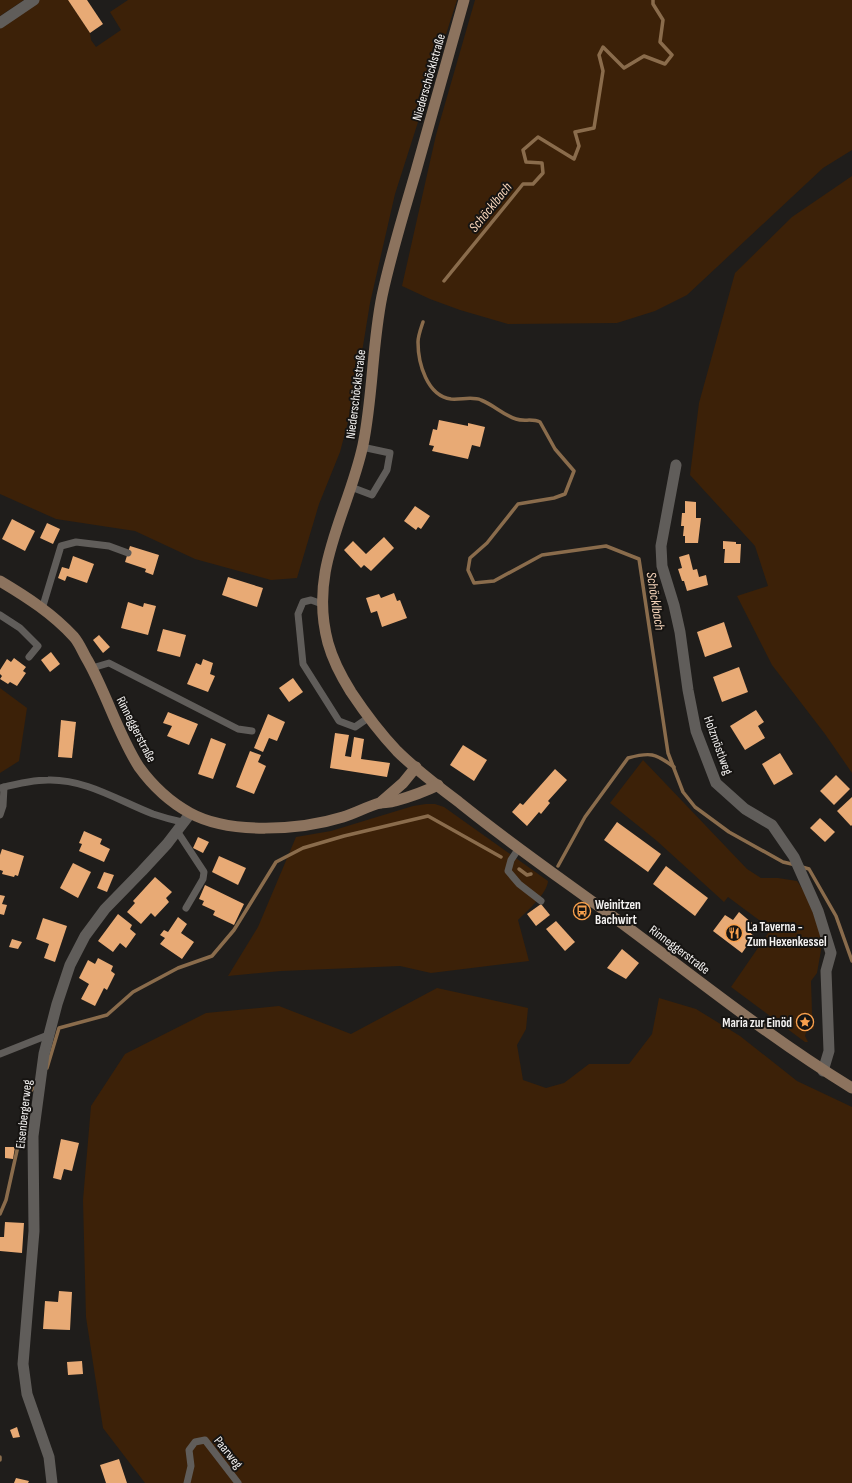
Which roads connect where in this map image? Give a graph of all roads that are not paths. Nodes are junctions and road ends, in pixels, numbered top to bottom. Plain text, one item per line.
1 (34, 0) edge
2 (464, 0) edge
3 (0, 23) edge
4 (362, 447) junction
5 (676, 465) dead end
6 (351, 487) junction
7 (128, 553) dead end
8 (0, 580) edge
9 (322, 604) junction
10 (42, 609) junction
11 (0, 615) edge
12 (29, 657) dead end
13 (92, 668) junction
14 (368, 718) junction
15 (252, 731) dead end
16 (416, 767) junction
17 (438, 785) junction
18 (2, 787) edge
19 (380, 803) junction
20 (190, 814) junction
21 (0, 816) edge
22 (179, 826) junction
23 (519, 848) junction
24 (541, 901) dead end
25 (186, 908) dead end
26 (48, 1035) junction
27 (0, 1054) edge
28 (823, 1070) junction
29 (852, 1088) edge
30 (52, 1483) edge
31 (187, 1483) edge
32 (238, 1483) edge

1 - 3 street
2 - 4 main road, Niederschöcklstraße
4 - 6 main road, Niederschöcklstraße
4 - 6 lane
5 - 28 street, Holzmöstlweg
6 - 9 main road, Niederschöcklstraße
7 - 10 lane
8 - 10 main road, Rinneggerstraße
9 - 14 main road, Niederschöcklstraße
9 - 14 lane
10 - 13 main road, Rinneggerstraße
11 - 12 lane
13 - 15 lane
13 - 20 main road, Rinneggerstraße
14 - 16 main road, Niederschöcklstraße
16 - 17 main road, Rinneggerstraße
16 - 19 main road, Rinneggerstraße
17 - 19 main road, Rinneggerstraße
17 - 23 main road, Rinneggerstraße
18 - 21 lane
18 - 22 lane
19 - 20 main road, Rinneggerstraße
20 - 22 street, Eisenbergerweg
22 - 25 lane
22 - 26 street, Eisenbergerweg
23 - 24 lane
23 - 28 main road, Rinneggerstraße
26 - 27 lane
26 - 30 street, Eisenbergerweg
28 - 29 main road, Rinneggerstraße
31 - 32 lane, Paarweg

